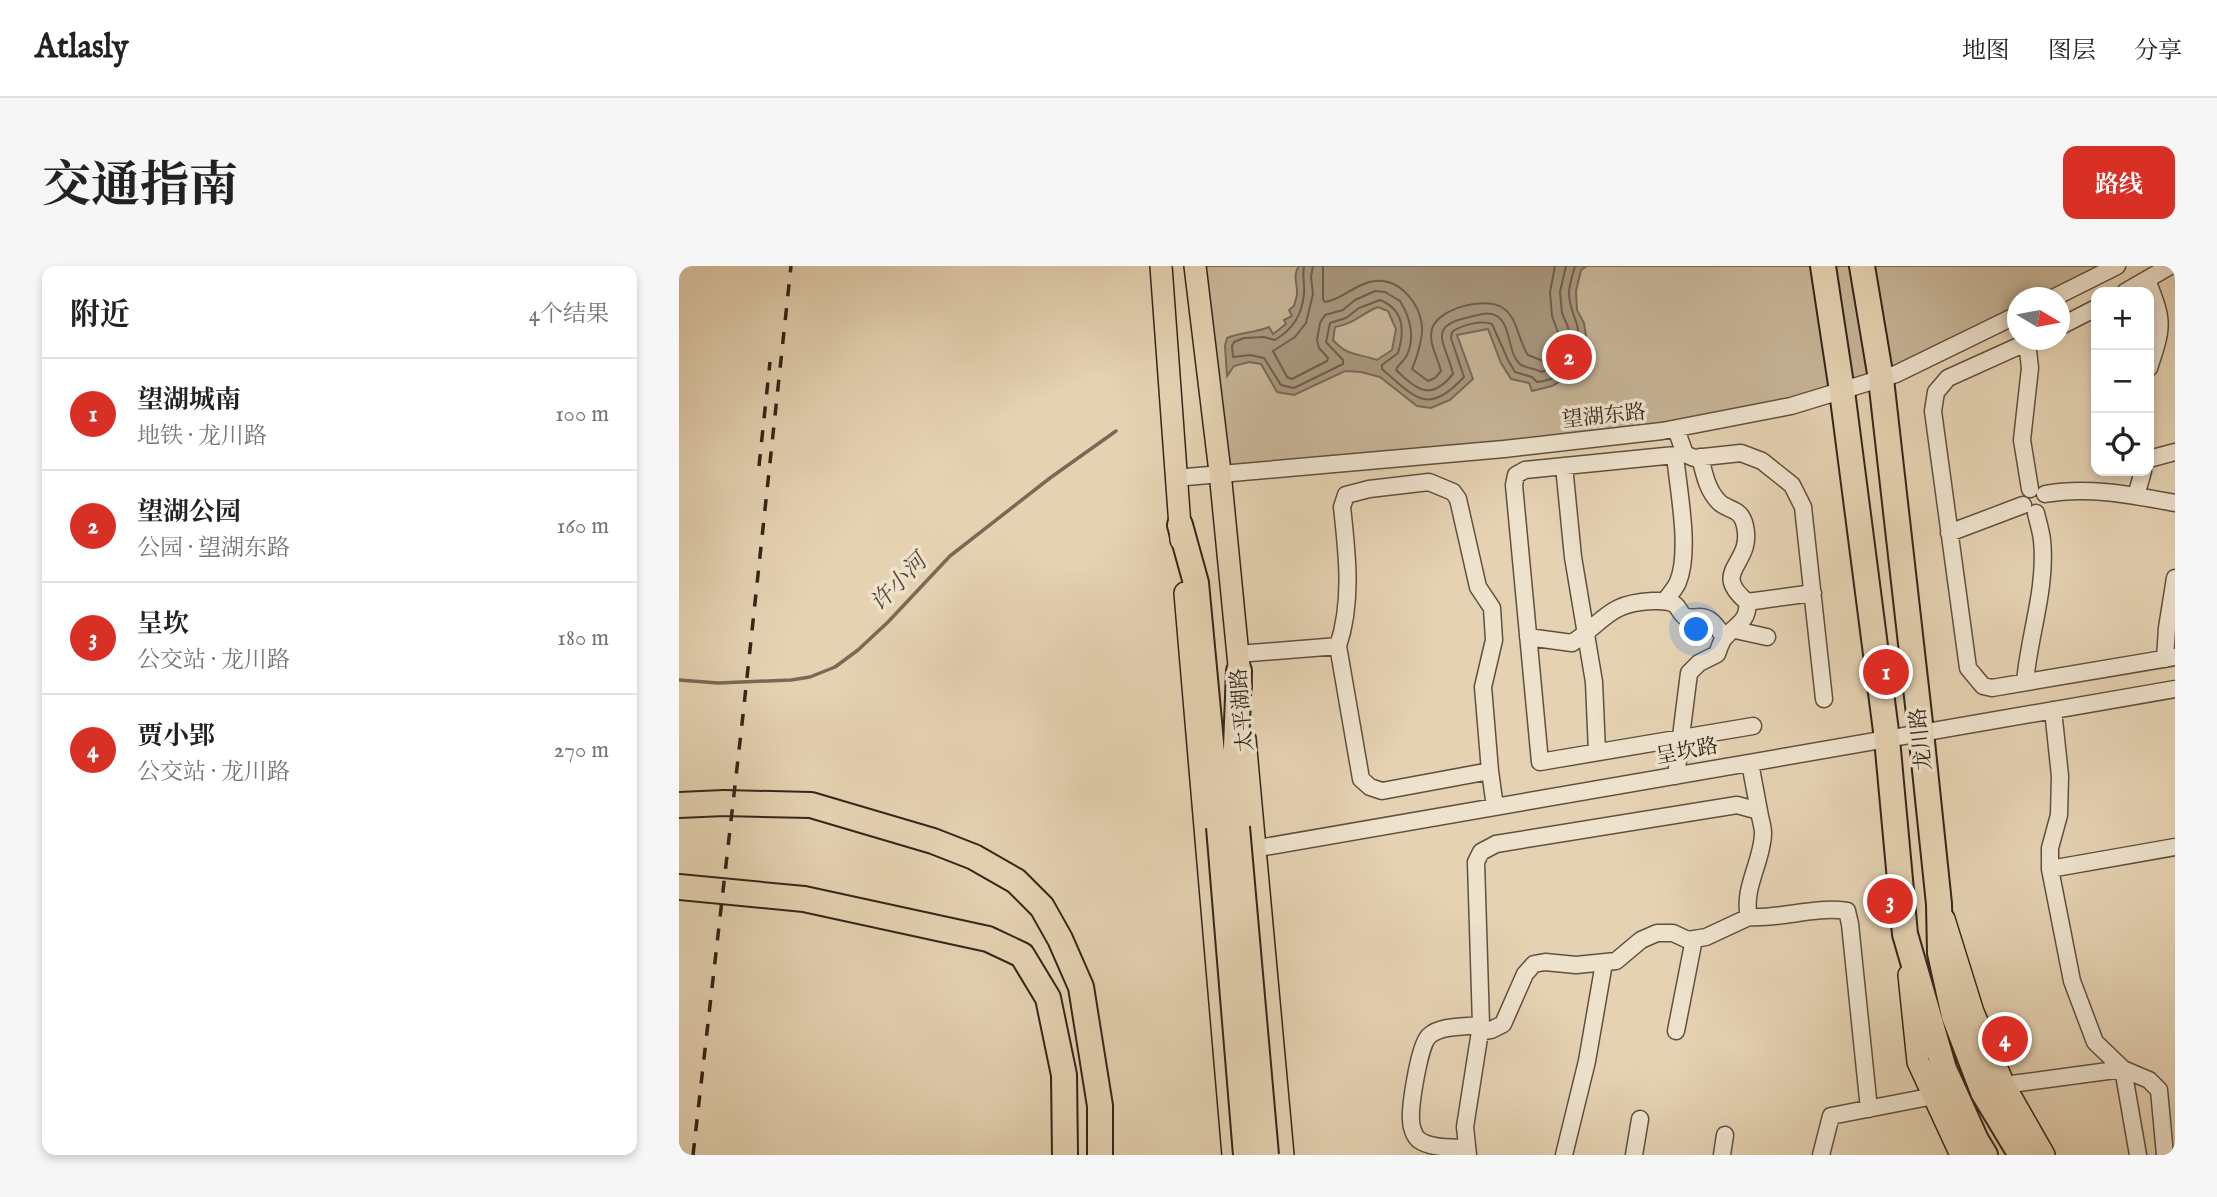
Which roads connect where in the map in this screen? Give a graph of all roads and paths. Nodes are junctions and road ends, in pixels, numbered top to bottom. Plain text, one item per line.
1 (1161, 266) edge
2 (1195, 266) edge
3 (1823, 266) edge
4 (1862, 266) edge
5 (2117, 266) edge
6 (2170, 266) edge
7 (2147, 280) junction
8 (2134, 287) edge
9 (2070, 290) edge
10 (2091, 311) edge
11 (2007, 320) edge
12 (2070, 322) edge
13 (2010, 350) edge
14 (2030, 350) edge
15 (2154, 355) edge
16 (1881, 379) junction
17 (1842, 391) junction
18 (1676, 429) junction
19 (2175, 452) edge
20 (1686, 455) junction
21 (2154, 458) edge
22 (1564, 466) junction
23 (1220, 472) junction
24 (2142, 476) edge
25 (1175, 478) junction
26 (2038, 491) junction
27 (2136, 496) junction
28 (2175, 503) edge
29 (2029, 509) junction
30 (1180, 525) junction
31 (1949, 533) junction
32 (2175, 578) edge
33 (1813, 593) junction
34 (1665, 601) junction
35 (1747, 603) junction
36 (1730, 633) junction
37 (1585, 634) junction
38 (1767, 636) dead end
39 (1528, 637) junction
40 (1338, 646) junction
41 (2170, 658) edge
42 (1238, 662) junction
43 (2025, 682) junction
44 (2175, 689) edge
45 (1824, 699) dead end
46 (2053, 710) junction
47 (1753, 726) dead end
48 (1921, 732) junction
49 (1681, 737) junction
50 (1887, 739) junction
51 (1597, 752) junction
52 (1750, 763) junction
53 (1490, 771) junction
54 (1677, 776) junction
55 (679, 805) edge
56 (1495, 807) junction
57 (1759, 811) junction
58 (1228, 827) junction
59 (2175, 847) edge
60 (1255, 849) junction
61 (1206, 853) junction
62 (2050, 869) junction
63 (679, 887) edge
64 (1939, 904) junction
65 (1749, 917) junction
66 (1905, 934) junction
67 (1694, 939) junction
68 (1604, 964) junction
69 (1480, 1029) junction
70 (1676, 1031) dead end
71 (1088, 1032) junction
72 (2123, 1069) junction
73 (2004, 1085) junction
74 (1934, 1096) junction
75 (1870, 1109) junction
76 (1640, 1119) dead end
77 (1725, 1135) dead end
78 (1468, 1151) edge
79 (1065, 1155) edge
80 (1081, 1155) edge
81 (1100, 1155) edge
82 (1233, 1155) edge
83 (1246, 1155) edge
84 (1266, 1155) edge
85 (1283, 1155) edge
86 (1564, 1155) edge
87 (1634, 1155) edge
88 (1721, 1155) edge
89 (1821, 1155) edge
90 (1961, 1155) edge
91 (1985, 1155) edge
92 (2021, 1155) edge
93 (2043, 1155) edge
94 (2139, 1155) edge
95 (2165, 1155) edge

1 - 25 main road
2 - 23 main road, 太平湖路
3 - 17 highway, 龙川路
4 - 16 highway, 龙川路
5 - 9 street
6 - 7 street
7 - 8 street
7 - 15 street
10 - 12 street
11 - 16 street, 望湖东路
13 - 31 street
14 - 26 street
16 - 17 street, 望湖东路
16 - 48 highway, 龙川路
17 - 18 street, 望湖东路
17 - 50 highway, 龙川路
18 - 20 street
18 - 23 street, 望湖东路
19 - 21 street
20 - 22 street
20 - 33 street
20 - 34 street
20 - 35 street
22 - 37 street
22 - 39 street
23 - 25 street, 望湖东路
23 - 42 main road, 太平湖路
24 - 27 street
25 - 30 main road
26 - 27 street
26 - 29 street
26 - 29 street
27 - 28 street
29 - 31 street
29 - 43 street
30 - 58 highway
30 - 61 main road
31 - 43 street
32 - 41 street
33 - 35 street
33 - 45 street
34 - 36 street
34 - 37 street
35 - 36 street
36 - 38 street
36 - 49 street
37 - 39 street
37 - 51 street
39 - 51 street
40 - 42 street
40 - 53 street
40 - 53 street
41 - 43 street
42 - 58 highway
42 - 60 main road, 太平湖路
44 - 46 street, 呈坎路
46 - 48 street, 呈坎路
46 - 62 street
47 - 49 street
48 - 50 street, 呈坎路
48 - 64 highway, 龙川路
49 - 51 street
49 - 54 street
50 - 52 street, 呈坎路
50 - 66 highway, 龙川路
52 - 54 street, 呈坎路
52 - 57 street
53 - 56 street
54 - 56 street, 呈坎路
55 - 71 highway
56 - 60 street, 呈坎路
57 - 65 street
57 - 69 street
58 - 83 highway, bridge
58 - 84 highway, bridge
59 - 62 street
60 - 61 street, 呈坎路
60 - 85 main road, 太平湖路
61 - 82 main road
62 - 72 street
63 - 79 highway
64 - 73 main road
64 - 92 highway, 龙川路
65 - 67 street
65 - 75 street
66 - 74 main road
66 - 91 highway, 龙川路
67 - 68 street
67 - 70 street
68 - 69 street
68 - 86 street
69 - 78 street
69 - 78 street
71 - 80 highway
71 - 81 highway
72 - 73 street
72 - 94 street
72 - 95 street
73 - 93 main road
74 - 75 street
74 - 90 main road
75 - 89 street
76 - 87 street
77 - 88 street

